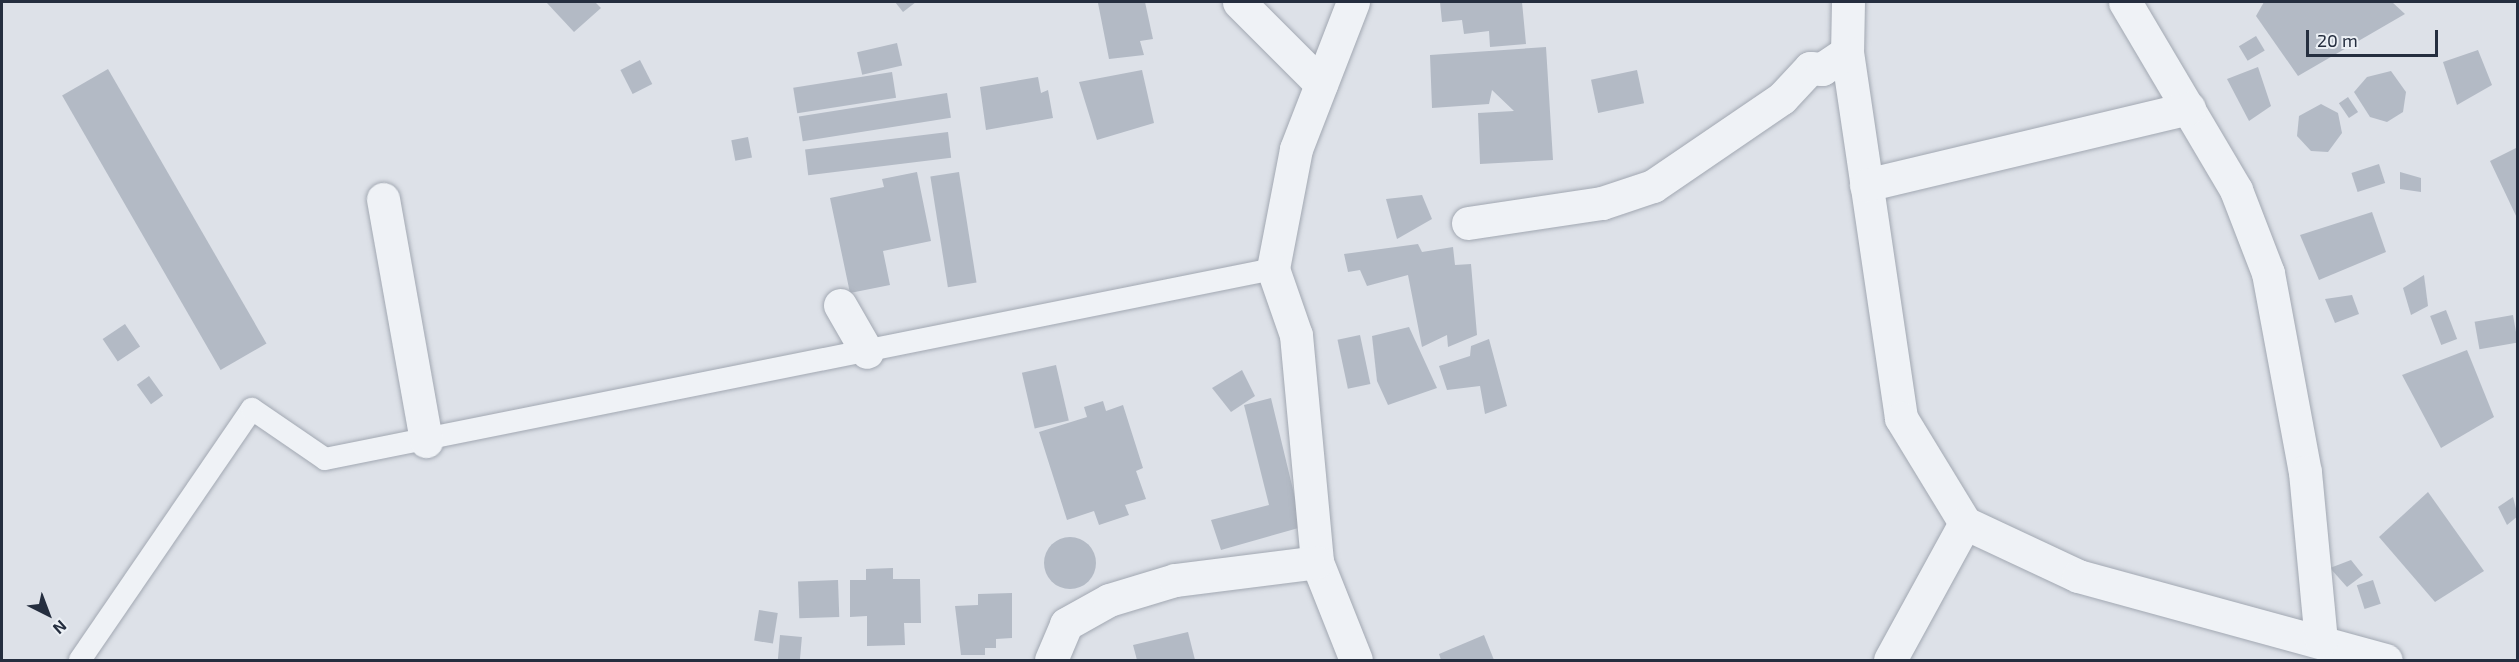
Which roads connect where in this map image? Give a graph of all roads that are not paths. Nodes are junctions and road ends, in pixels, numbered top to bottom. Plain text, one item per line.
1 (1239, 2) edge
2 (1353, 2) edge
3 (1848, 2) edge
4 (2125, 2) edge
5 (1847, 51) junction
6 (1320, 84) junction
7 (2189, 108) junction
8 (1866, 185) junction
9 (383, 199) dead end
10 (1467, 223) dead end
11 (1273, 269) junction
12 (840, 305) dead end
13 (867, 352) junction
14 (426, 441) junction
15 (1965, 522) junction
16 (1317, 562) junction
17 (2321, 640) junction
18 (80, 660) edge
19 (1051, 660) edge
20 (1356, 660) edge
21 (1890, 660) edge
22 (2386, 660) edge

1 - 6 street
2 - 6 street
3 - 5 street
4 - 7 street
5 - 8 street
5 - 10 street
6 - 11 street
7 - 8 street
7 - 17 street
8 - 15 street
9 - 14 street
11 - 13 lane
11 - 16 street
12 - 13 street
13 - 14 lane
14 - 18 lane
15 - 17 street
15 - 21 street
16 - 19 street
16 - 20 street
17 - 22 street

